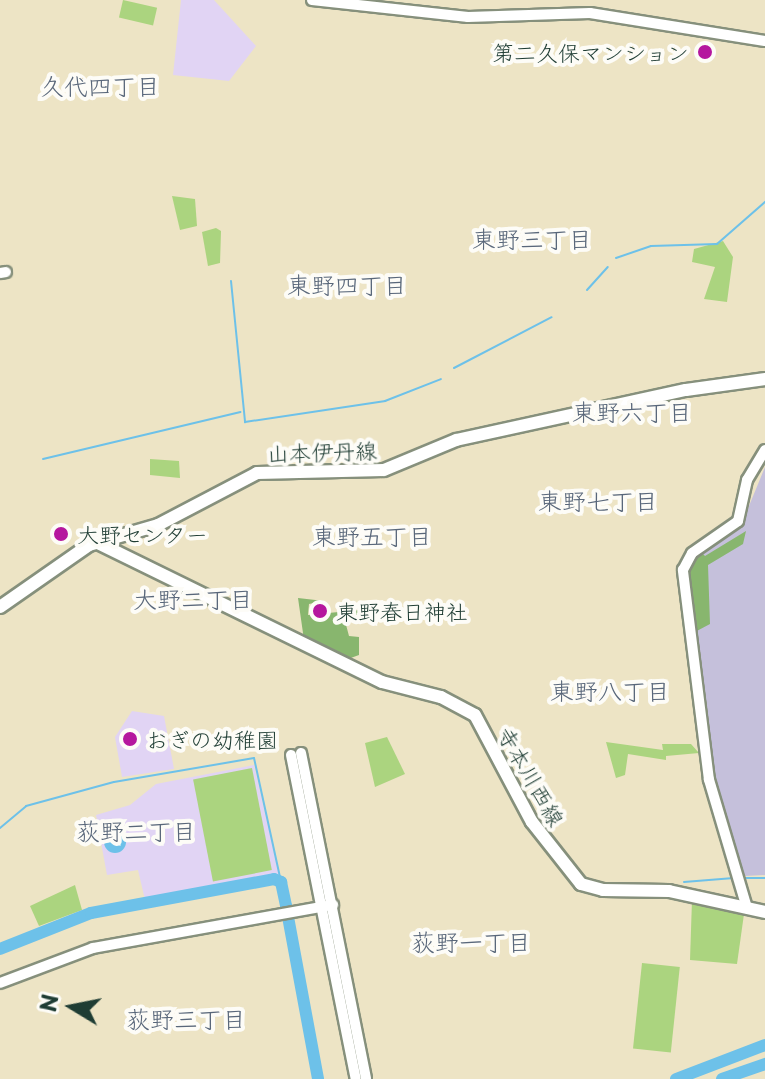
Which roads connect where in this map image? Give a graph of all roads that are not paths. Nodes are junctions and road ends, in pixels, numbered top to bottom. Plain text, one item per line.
1 (312, 0) edge
2 (765, 41) edge
3 (765, 379) edge
4 (765, 450) edge
5 (96, 542) junction
6 (0, 607) edge
7 (296, 754) dead end
8 (328, 906) junction
9 (747, 908) junction
10 (765, 912) edge
11 (0, 983) edge
12 (349, 1014) junction
13 (356, 1079) edge
14 (366, 1079) edge

1 - 2 street
3 - 5 main road, 山本伊丹線
4 - 9 street
5 - 6 main road, 山本伊丹線
5 - 9 main road, 寺本川西線
7 - 8 street
8 - 11 street
8 - 12 street
9 - 10 main road, 寺本川西線
12 - 13 street
12 - 14 street

